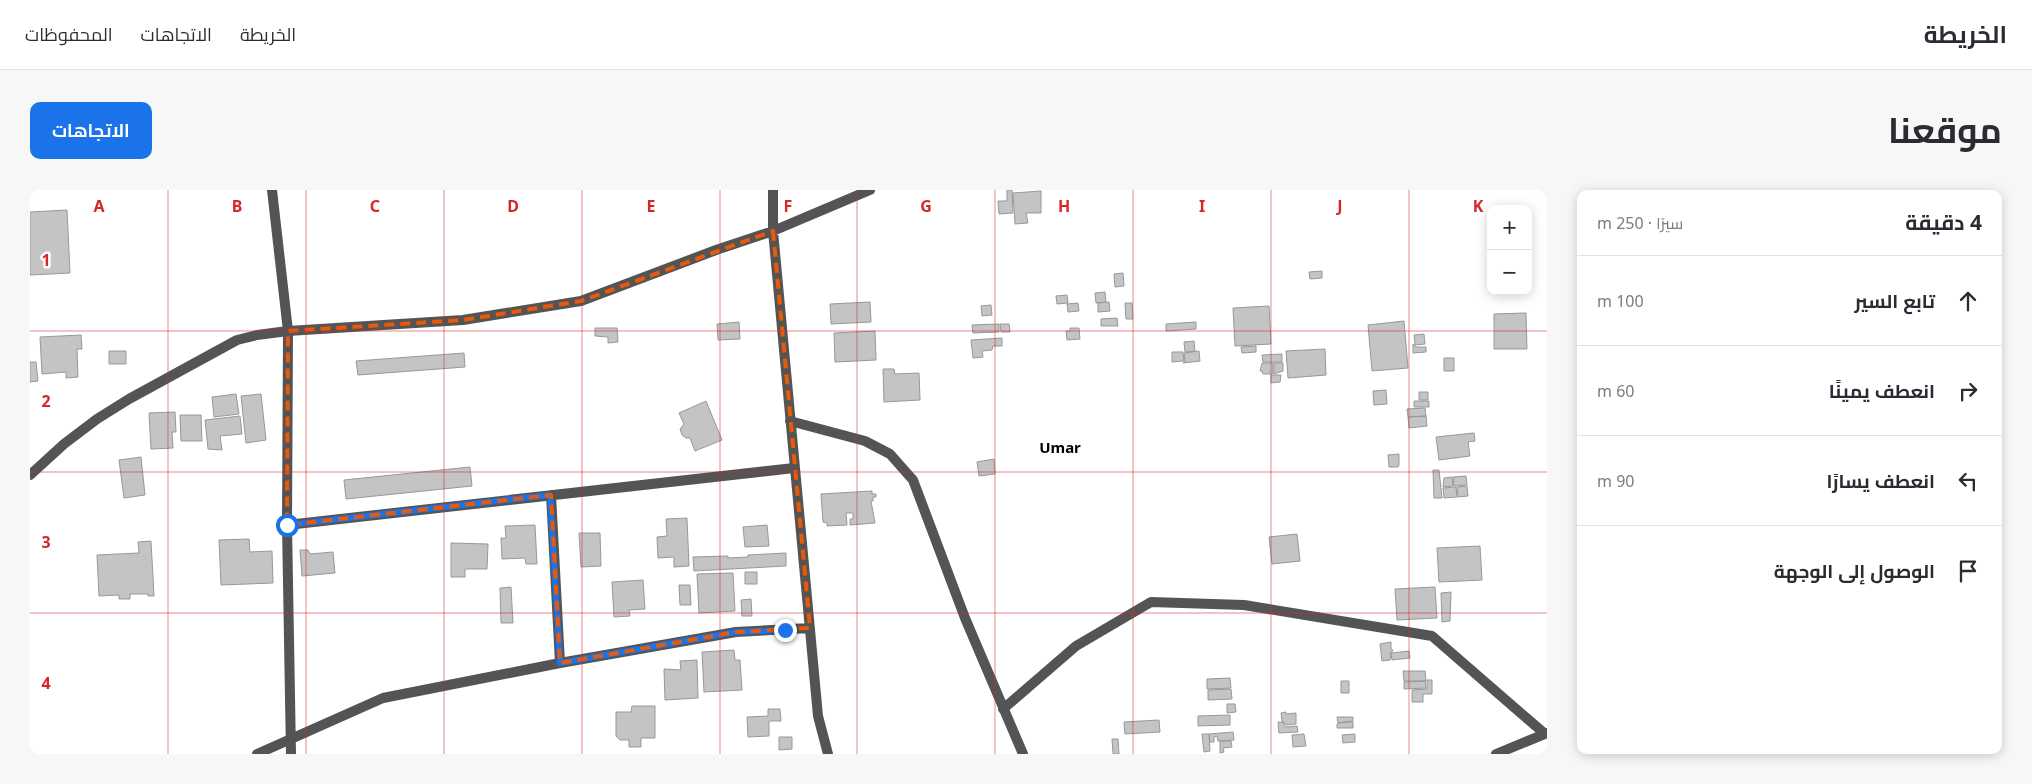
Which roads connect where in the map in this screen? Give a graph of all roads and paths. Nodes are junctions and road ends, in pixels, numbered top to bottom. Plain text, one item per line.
1 (272, 190) edge
2 (773, 190) edge
3 (870, 190) edge
4 (773, 231) junction
5 (288, 331) junction
6 (790, 421) junction
7 (794, 468) junction
8 (30, 475) edge
9 (550, 495) junction
10 (287, 525) junction
11 (810, 628) junction
12 (560, 663) junction
13 (1003, 710) junction
14 (1546, 734) edge
15 (293, 740) junction
16 (257, 754) edge
17 (292, 754) edge
18 (828, 754) edge
19 (1022, 754) edge
20 (1496, 754) edge

1 - 5 street
2 - 4 street
3 - 4 street
4 - 5 street
4 - 6 street
5 - 8 street
5 - 10 street
6 - 7 street
6 - 13 street
7 - 9 street
7 - 11 street
9 - 10 street
9 - 12 street
10 - 15 street
11 - 12 street
11 - 18 street
12 - 15 street
13 - 14 street
13 - 19 street
14 - 20 street
15 - 16 street
15 - 17 street

